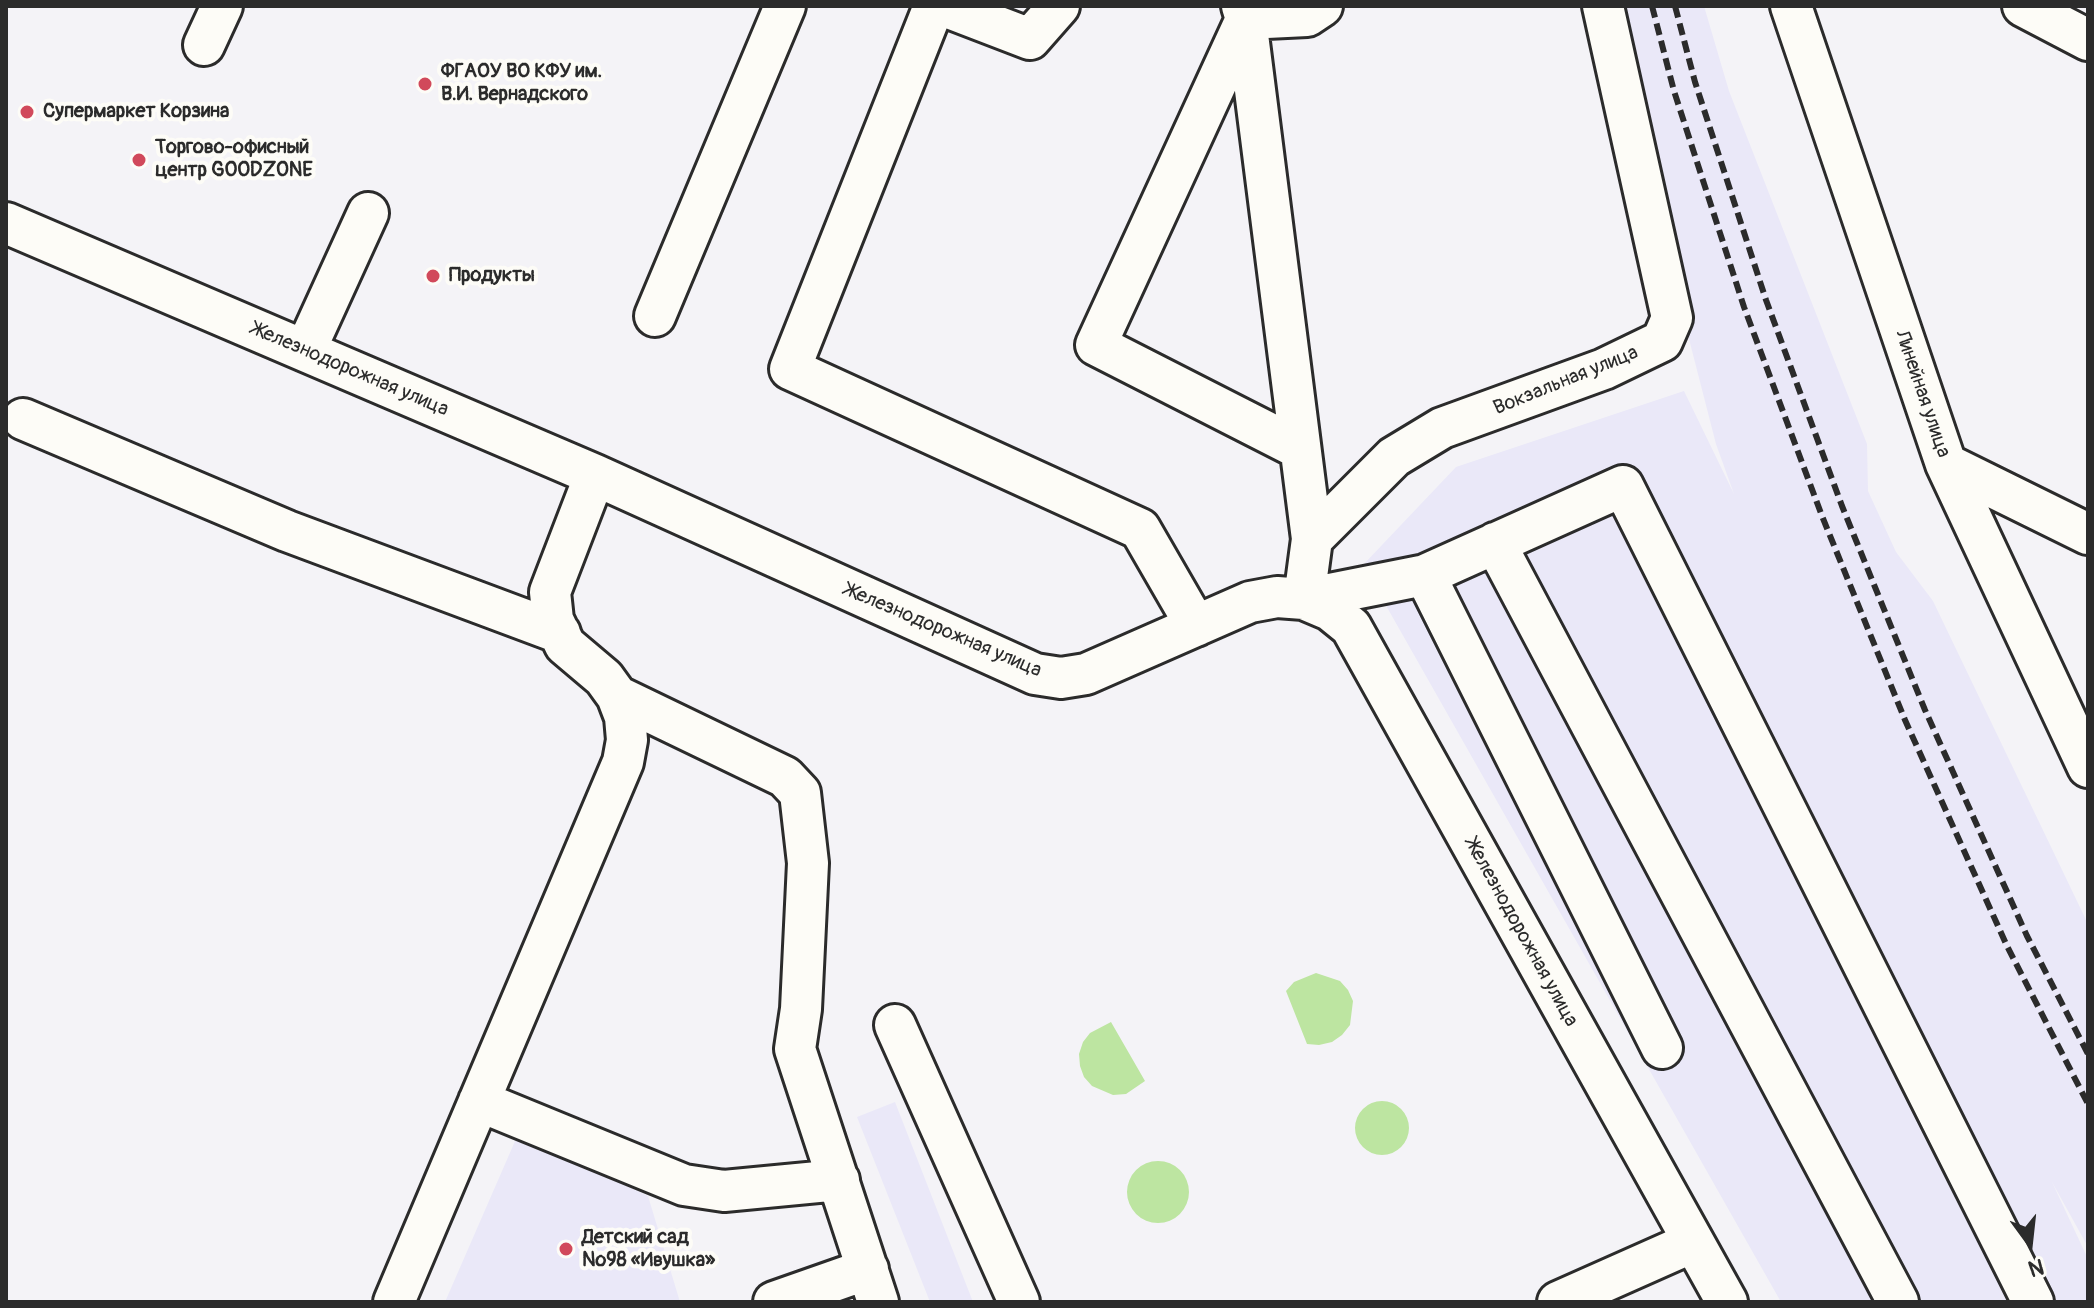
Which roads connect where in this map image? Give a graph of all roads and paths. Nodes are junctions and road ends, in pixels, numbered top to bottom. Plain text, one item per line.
1 (222, 6) edge
2 (785, 6) edge
3 (934, 6) edge
4 (944, 6) edge
5 (1059, 6) edge
6 (1322, 6) edge
7 (1603, 6) edge
8 (1791, 6) edge
9 (2023, 6) edge
10 (1244, 12) edge
11 (2088, 40) edge
12 (204, 45) dead end
13 (368, 213) dead end
14 (6, 223) edge
15 (655, 316) dead end
16 (305, 351) junction
17 (23, 419) dead end
18 (1300, 449) junction
19 (1946, 464) junction
20 (595, 475) junction
21 (2088, 534) edge
22 (1312, 539) junction
23 (1495, 543) junction
24 (1425, 575) junction
25 (1304, 599) junction
26 (1196, 626) junction
27 (560, 633) junction
28 (617, 696) junction
29 (2088, 767) edge
30 (895, 1025) dead end
31 (1662, 1048) dead end
32 (479, 1101) junction
33 (839, 1180) junction
34 (1693, 1242) junction
35 (873, 1285) edge
36 (394, 1302) edge
37 (774, 1302) edge
38 (1019, 1302) edge
39 (1558, 1302) edge
40 (1727, 1302) edge
41 (1898, 1302) edge
42 (2033, 1302) edge

1 - 12 street
2 - 15 street
3 - 26 street
4 - 5 street
6 - 10 street
7 - 22 street, Вокзальная улица
8 - 19 street, Линейная улица
9 - 11 street
10 - 18 street
10 - 18 street
13 - 16 street
14 - 16 street, Железнодорожная улица
16 - 20 street, Железнодорожная улица
17 - 27 street
18 - 22 street
19 - 21 street
19 - 29 street, Линейная улица
20 - 26 street, Железнодорожная улица
20 - 27 street
22 - 25 street
23 - 24 street
23 - 41 street
23 - 42 street
24 - 25 street
24 - 31 street
25 - 26 street, Железнодорожная улица
25 - 34 street, Железнодорожная улица
27 - 28 street
28 - 32 street
28 - 33 street
30 - 38 street
32 - 33 street
32 - 36 street
33 - 35 street
34 - 39 street
34 - 40 street, Железнодорожная улица
35 - 37 street

